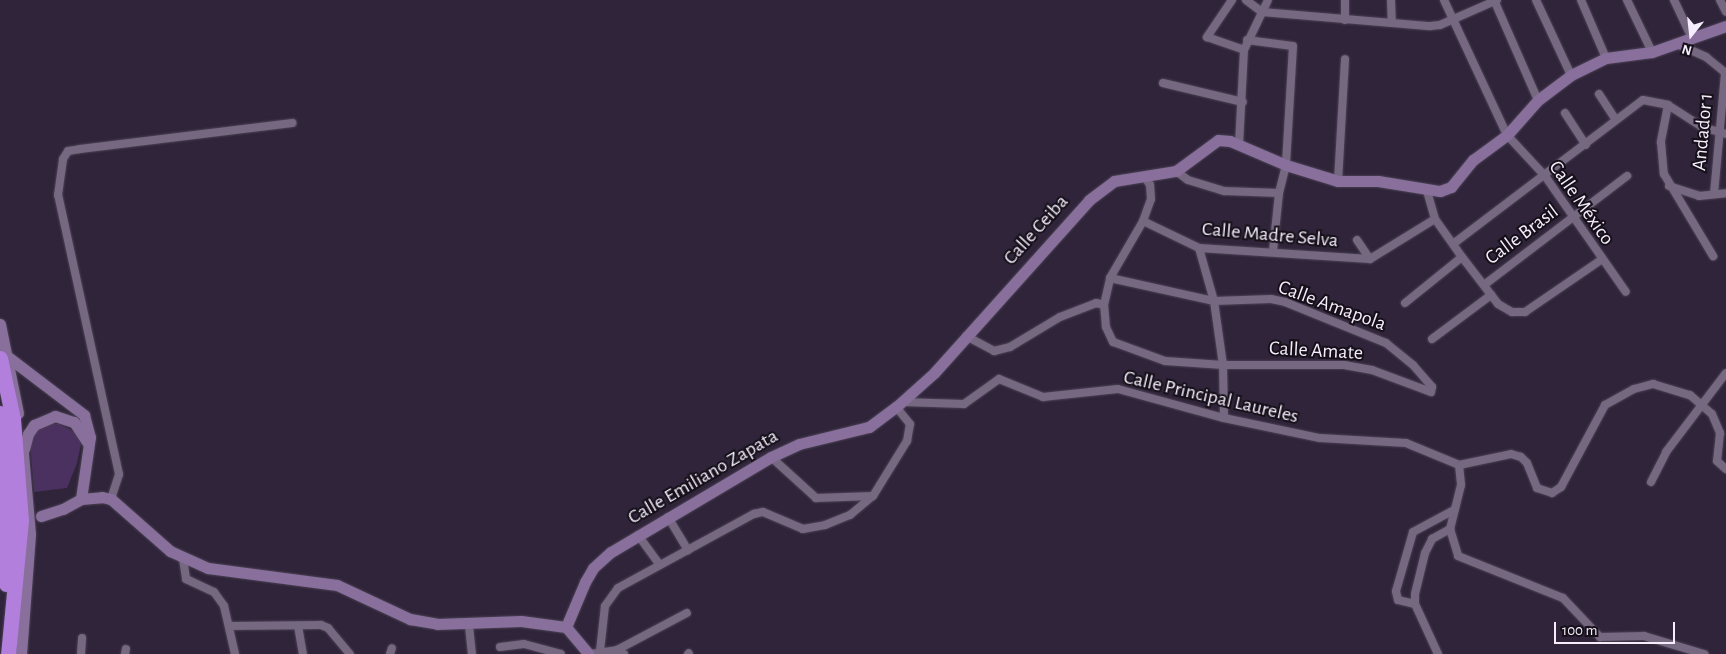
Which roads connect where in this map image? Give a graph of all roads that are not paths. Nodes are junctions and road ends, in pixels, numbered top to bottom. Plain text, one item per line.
1 (1232, 0) edge
2 (1246, 0) edge
3 (1268, 0) edge
4 (1345, 0) edge
5 (1391, 0) edge
6 (1444, 0) edge
7 (1495, 0) edge
8 (1536, 0) edge
9 (1581, 0) edge
10 (1627, 0) edge
11 (1674, 0) edge
12 (1720, 0) edge
13 (1262, 12) junction
14 (1726, 12) edge
15 (1345, 20) junction
16 (1453, 20) junction
17 (1392, 23) junction
18 (1726, 26) edge
19 (1692, 38) junction
20 (1247, 40) junction
21 (1677, 44) junction
22 (1244, 50) junction
23 (1652, 52) junction
24 (1606, 58) junction
25 (1345, 59) dead end
26 (1725, 73) edge
27 (1571, 75) junction
28 (1163, 83) dead end
29 (1599, 94) dead end
30 (1538, 100) junction
31 (1242, 102) junction
32 (1668, 105) junction
33 (1565, 113) dead end
34 (1615, 118) junction
35 (292, 123) dead end
36 (1722, 134) edge
37 (1507, 135) junction
38 (1239, 145) junction
39 (1586, 145) junction
40 (1286, 165) junction
41 (1176, 171) junction
42 (1144, 176) junction
43 (1545, 176) junction
44 (1627, 176) dead end
45 (1338, 181) junction
46 (1668, 186) junction
47 (1427, 191) junction
48 (1279, 193) junction
49 (1726, 193) edge
50 (1714, 194) junction
51 (1572, 218) junction
52 (1435, 219) junction
53 (1144, 221) junction
54 (1357, 240) dead end
55 (1453, 244) junction
56 (1199, 248) junction
57 (1273, 251) junction
58 (1713, 256) dead end
59 (1462, 257) junction
60 (1370, 260) junction
61 (1601, 260) junction
62 (1110, 278) junction
63 (1484, 284) junction
64 (1626, 292) dead end
65 (1491, 295) junction
66 (1214, 302) junction
67 (1405, 303) dead end
68 (1104, 305) junction
69 (0, 324) edge
70 (966, 336) junction
71 (1432, 339) dead end
72 (4, 358) edge
73 (1223, 365) junction
74 (1726, 373) edge
75 (1431, 392) joint
76 (1701, 404) junction
77 (899, 405) junction
78 (0, 413) edge
79 (1224, 418) junction
80 (89, 450) junction
81 (23, 453) junction
82 (771, 458) junction
83 (1460, 465) junction
84 (1726, 470) edge
85 (1651, 482) dead end
86 (873, 496) junction
87 (81, 499) junction
88 (111, 499) junction
89 (1454, 510) junction
90 (41, 516) dead end
91 (668, 517) junction
92 (1423, 524) junction
93 (1450, 529) junction
94 (638, 535) junction
95 (1432, 539) junction
96 (688, 550) junction
97 (182, 559) junction
98 (660, 566) junction
99 (1415, 604) junction
100 (687, 613) dead end
101 (230, 626) junction
102 (298, 626) junction
103 (469, 626) junction
104 (566, 627) junction
105 (82, 638) dead end
106 (500, 647) dead end
107 (0, 652) edge
108 (621, 652) edge
109 (593, 653) edge
110 (8, 654) edge
111 (21, 654) edge
112 (81, 654) edge
113 (235, 654) edge
114 (303, 654) edge
115 (350, 654) edge
116 (472, 654) edge
117 (561, 654) edge
118 (1438, 654) edge
119 (1704, 654) edge

1 - 22 street
2 - 13 street
3 - 13 street
4 - 15 street
5 - 17 street
6 - 16 street, Calle México
7 - 16 street
7 - 30 street
8 - 27 street
9 - 24 street
10 - 23 street
11 - 19 street
12 - 14 street
13 - 15 street
13 - 20 street
15 - 17 street
16 - 17 street
16 - 37 street, Calle México
18 - 19 street
19 - 21 street
20 - 22 street
20 - 40 street
21 - 23 street
21 - 26 street
22 - 31 street
23 - 24 street
24 - 27 street
25 - 45 street
26 - 36 street, Andador 1
27 - 30 street
28 - 31 street
29 - 34 street
30 - 37 street
31 - 38 street
32 - 34 street
32 - 36 street
32 - 46 street
33 - 39 street
34 - 39 street
35 - 88 street
36 - 50 street, Andador 1
37 - 43 street, Calle México
37 - 47 street
38 - 40 street
38 - 41 street, Calle Ceiba
39 - 43 street
40 - 45 street
40 - 48 street
41 - 42 street, Calle Ceiba
41 - 48 street
42 - 53 street, Calle Amate
42 - 70 street, Calle Ceiba
43 - 51 street, Calle México
43 - 55 street
44 - 51 street, Calle Brasil
45 - 47 street
46 - 50 street
46 - 58 street
47 - 52 street
48 - 57 street
49 - 50 street
51 - 61 street, Calle México
51 - 63 street, Calle Brasil
52 - 55 street
52 - 60 street
53 - 56 street, Calle Madre Selva
53 - 62 street, Calle Amate
54 - 60 street
55 - 59 street
56 - 57 street, Calle Madre Selva
56 - 66 street
57 - 60 street, Calle Madre Selva
59 - 63 street
59 - 67 street
61 - 64 street, Calle México
61 - 65 street
62 - 66 street, Calle Amapola
62 - 68 street, Calle Amate
63 - 65 street
65 - 71 street
66 - 73 street
66 - 75 street, Calle Amapola
68 - 70 street
68 - 73 street, Calle Amate
69 - 72 street
70 - 77 street, Calle Ceiba
72 - 80 street
72 - 81 street
72 - 110 highway
73 - 75 street, Calle Amate
73 - 79 street
74 - 76 street
76 - 83 street
76 - 84 street
76 - 85 street
77 - 79 street, Calle Principal Laureles
77 - 82 street, Calle Emiliano Zapata
77 - 86 street
78 - 107 highway
79 - 83 street, Calle Principal Laureles
80 - 81 street
80 - 87 street
81 - 111 street
82 - 86 street
82 - 91 street, Calle Emiliano Zapata
83 - 89 street
86 - 96 street
87 - 88 street
87 - 90 street
88 - 97 street
89 - 92 street
89 - 93 street
91 - 94 street, Calle Emiliano Zapata
91 - 96 street
92 - 95 street
92 - 99 street
93 - 95 street
93 - 119 street
94 - 98 street
94 - 104 street, Calle Emiliano Zapata
95 - 99 street
96 - 98 street
97 - 101 street
97 - 103 street
98 - 109 street
99 - 118 street
100 - 108 street
101 - 102 street
101 - 113 street
102 - 114 street
102 - 115 street
103 - 104 street
103 - 116 street
104 - 109 street
105 - 112 street
106 - 117 street
108 - 109 street

